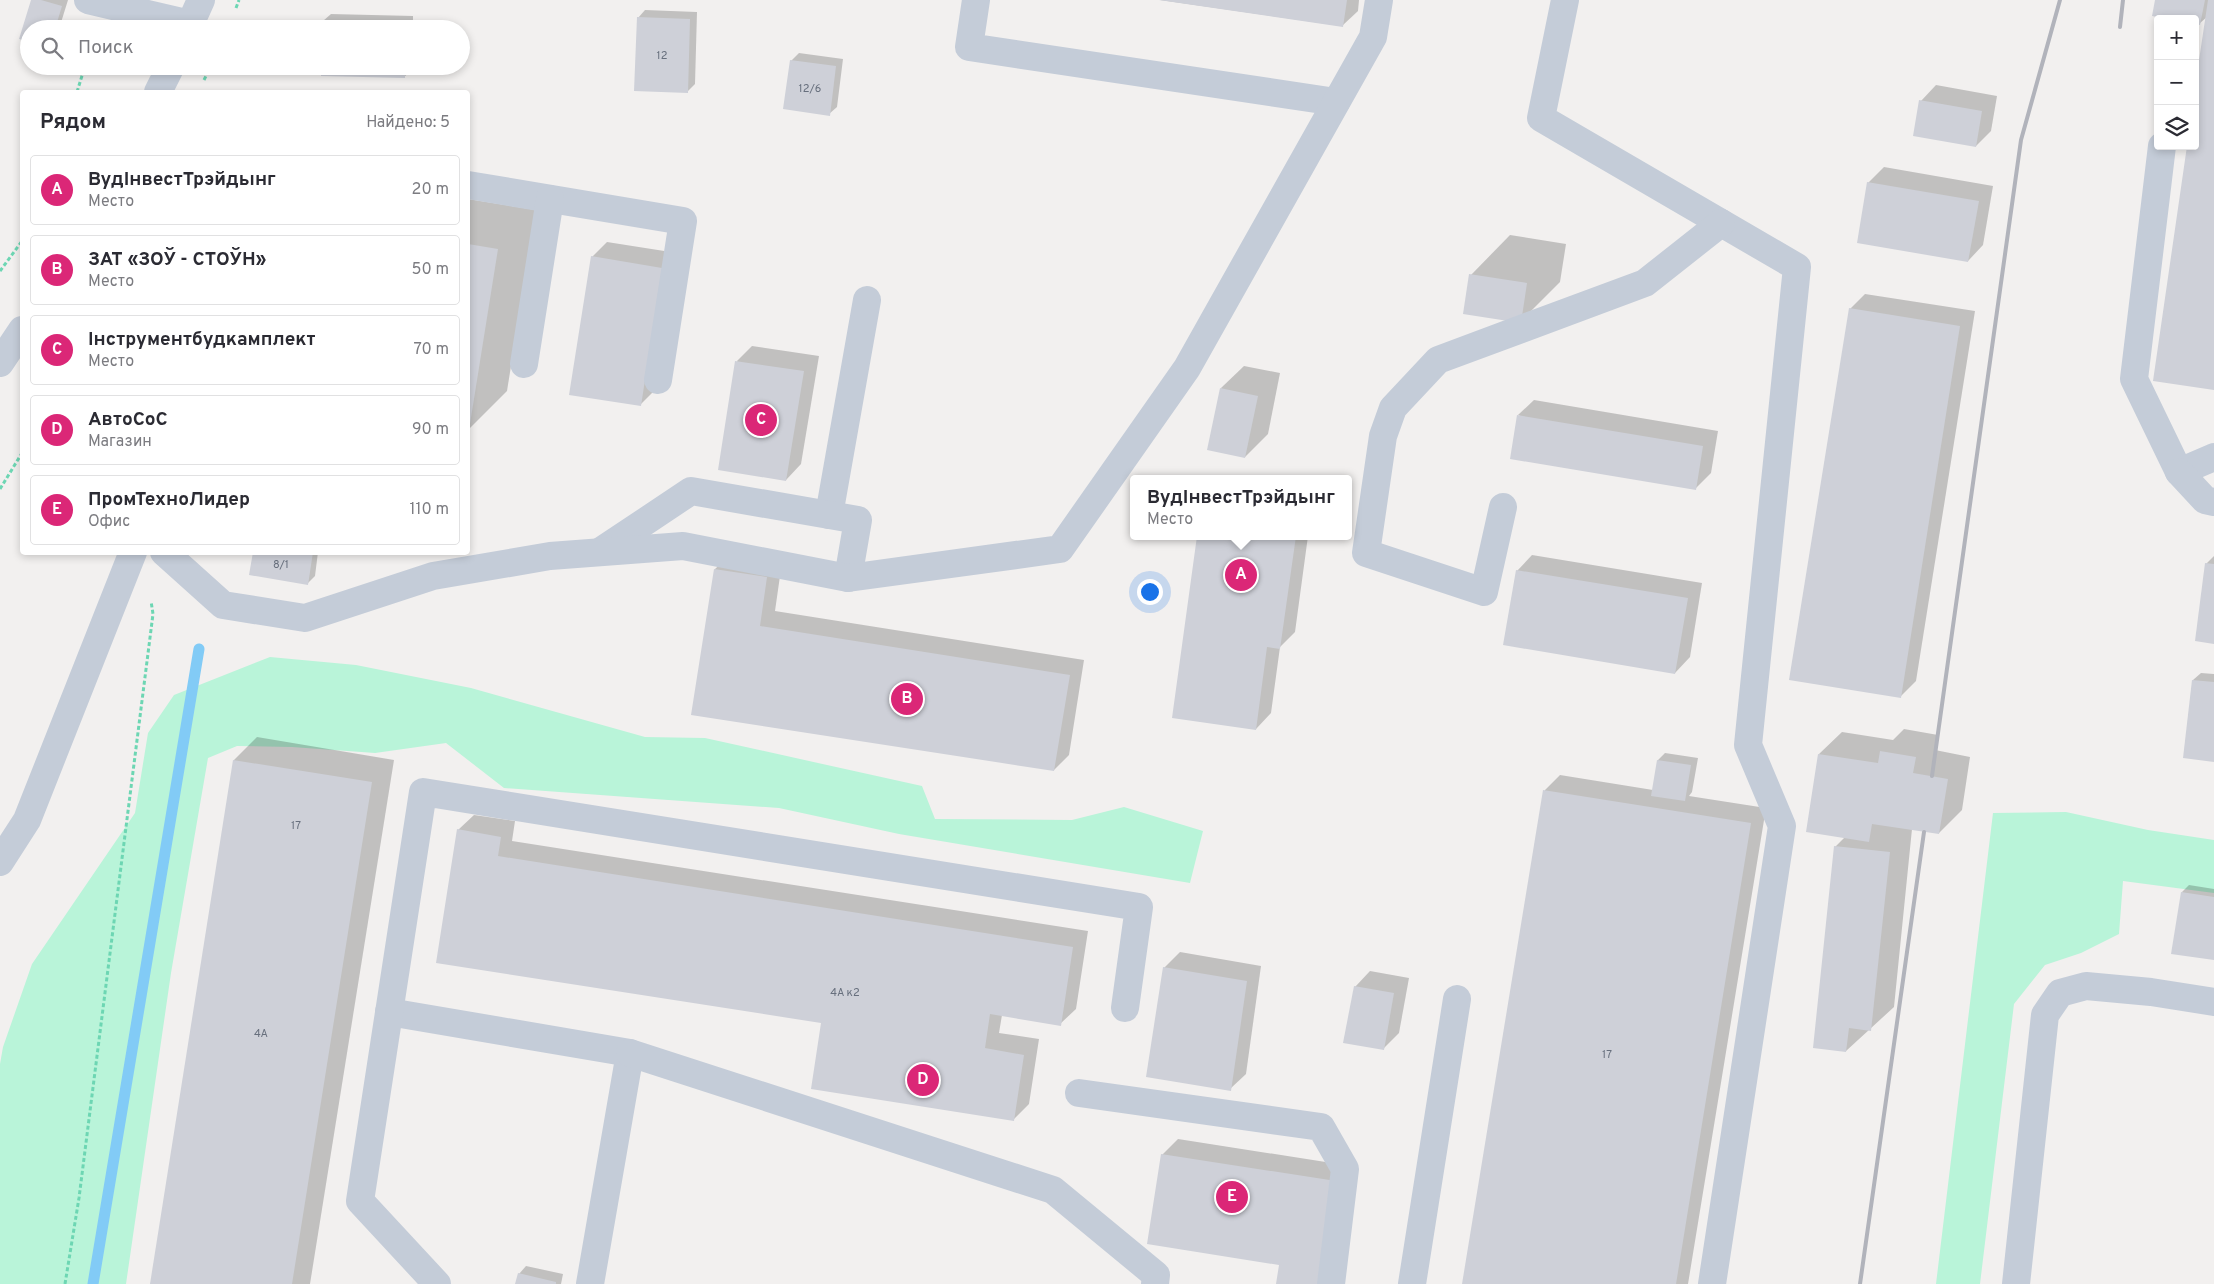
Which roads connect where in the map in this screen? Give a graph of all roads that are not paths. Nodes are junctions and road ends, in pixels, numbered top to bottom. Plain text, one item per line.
1 (88, 0) edge
2 (976, 0) edge
3 (1379, 0) edge
4 (1565, 0) edge
5 (193, 18) edge
6 (166, 75) edge
7 (159, 90) edge
8 (1336, 102) junction
9 (2162, 150) edge
10 (470, 185) edge
11 (550, 199) junction
12 (1721, 223) junction
13 (867, 300) dead end
14 (524, 364) dead end
15 (658, 380) dead end
16 (2214, 457) edge
17 (2179, 472) junction
18 (2214, 502) edge
19 (1503, 507) dead end
20 (829, 515) junction
21 (600, 552) junction
22 (132, 555) edge
23 (167, 555) edge
24 (848, 578) junction
25 (0, 862) edge
26 (1457, 1000) dead end
27 (2214, 1002) edge
28 (1125, 1008) dead end
29 (389, 1012) junction
30 (630, 1053) junction
31 (1079, 1093) dead end
32 (437, 1284) edge
33 (590, 1284) edge
34 (1155, 1284) edge
35 (1331, 1284) edge
36 (1412, 1284) edge
37 (1712, 1284) edge
38 (2016, 1284) edge

1 - 5 street
2 - 8 street
3 - 8 street
4 - 12 street
6 - 7 street
8 - 24 street
9 - 17 street
10 - 11 street
11 - 14 street
11 - 15 street
12 - 19 street
12 - 37 street
13 - 20 street
16 - 17 street
17 - 18 street
20 - 21 street
20 - 24 street
21 - 23 street
21 - 24 street
22 - 25 street
26 - 36 street
27 - 38 street
28 - 29 street
29 - 30 street
29 - 32 street
30 - 33 street
30 - 34 street
31 - 35 street

